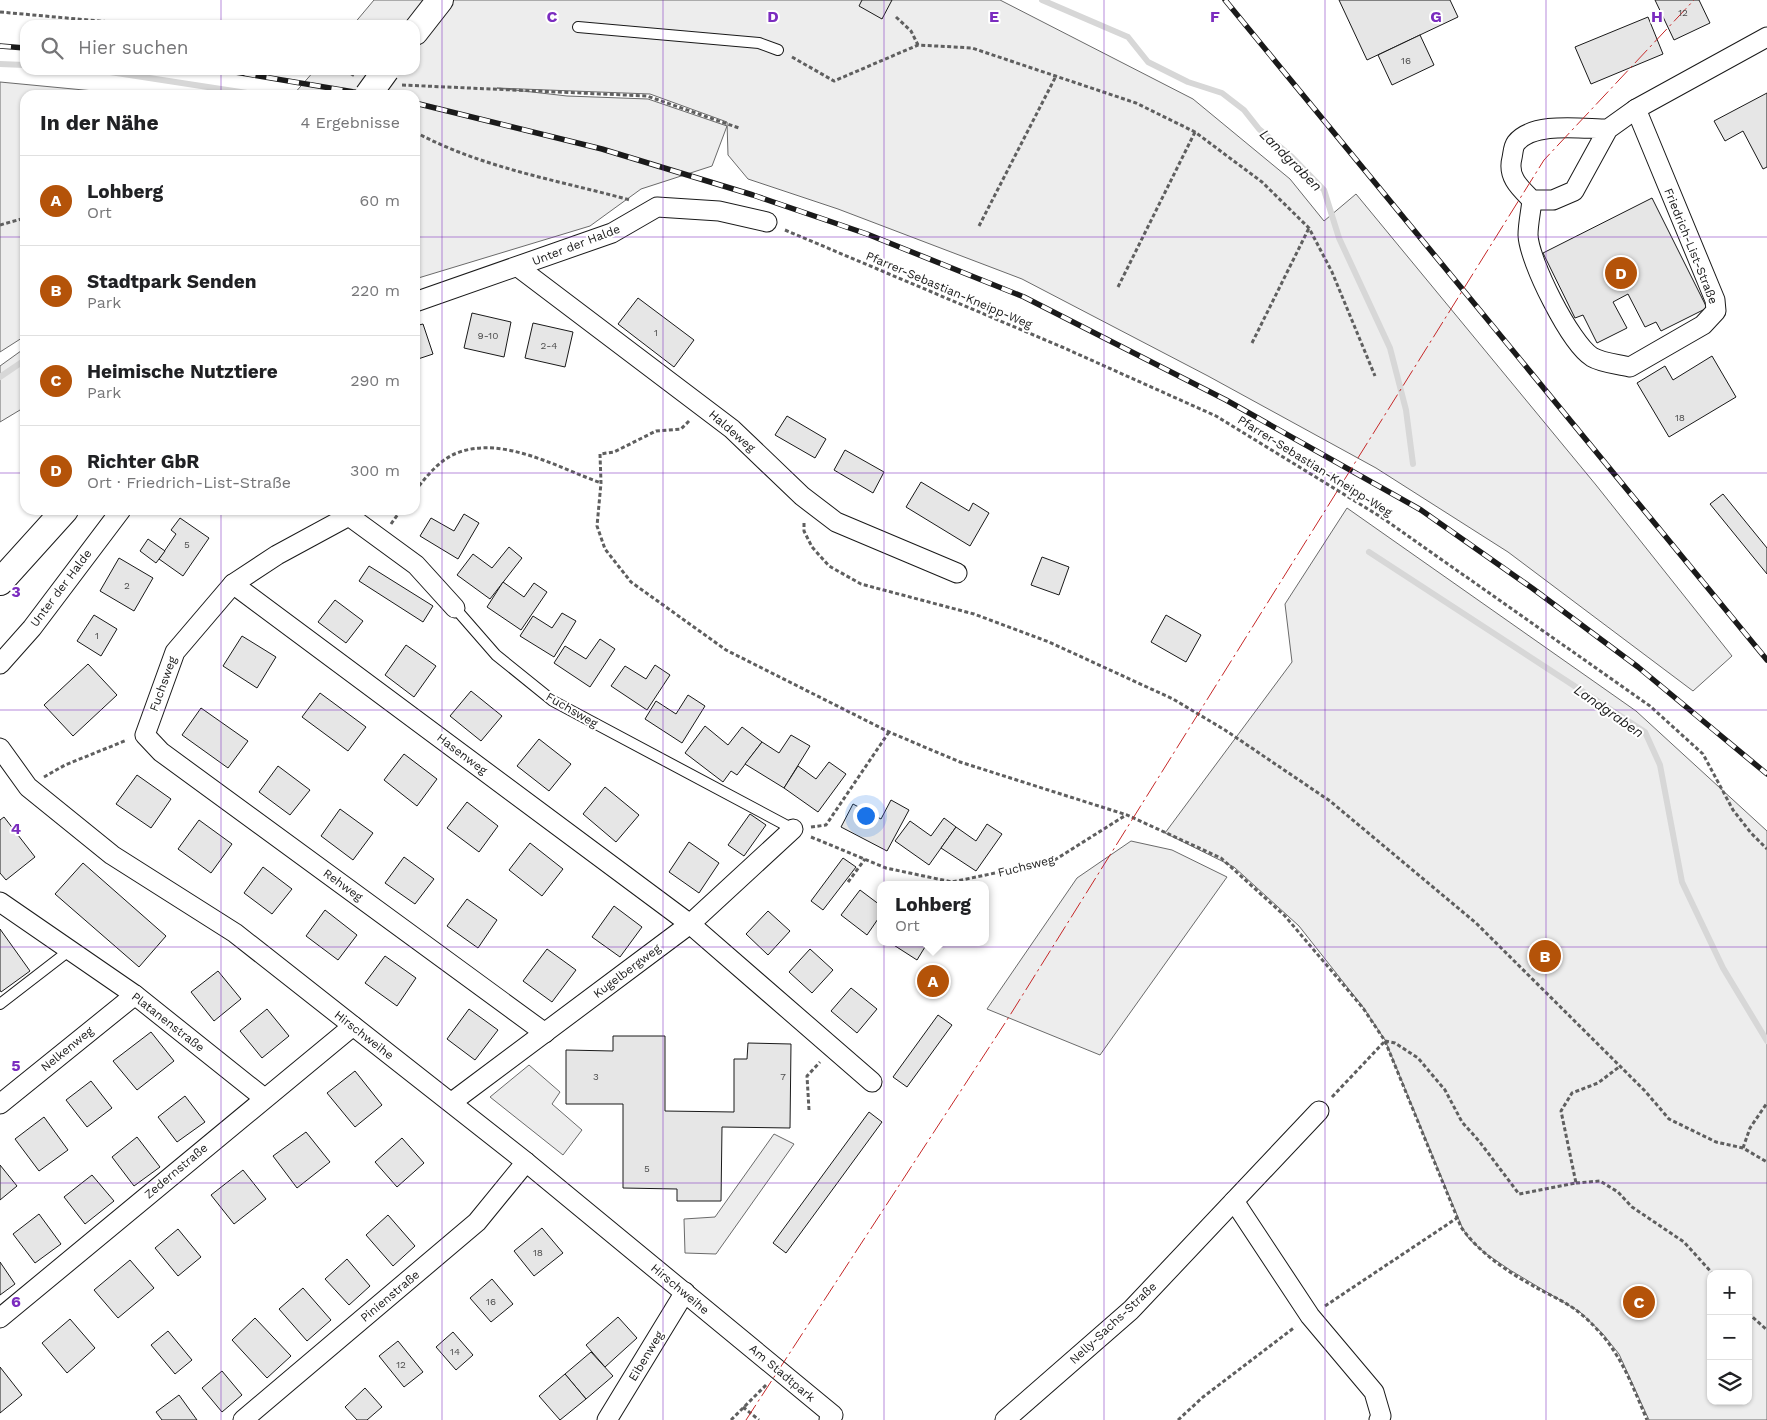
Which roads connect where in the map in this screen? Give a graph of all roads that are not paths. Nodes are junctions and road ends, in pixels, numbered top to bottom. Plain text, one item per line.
1 (440, 0) edge
2 (420, 26) edge
3 (578, 27) dead end
4 (1767, 37) edge
5 (778, 50) road end
6 (390, 78) edge
7 (361, 83) edge
8 (1636, 109) junction
9 (1608, 129) junction
10 (1532, 200) junction
11 (767, 222) road end
12 (518, 267) junction
13 (420, 300) edge
14 (60, 515) edge
15 (117, 515) edge
16 (957, 573) dead end
17 (0, 582) edge
18 (233, 584) junction
19 (455, 608) joint
20 (0, 664) edge
21 (145, 735) joint
22 (0, 748) edge
23 (793, 829) joint
24 (0, 902) edge
25 (690, 924) junction
26 (70, 950) junction
27 (135, 995) junction
28 (0, 1004) edge
29 (352, 1026) junction
30 (545, 1033) junction
31 (872, 1082) dead end
32 (264, 1098) junction
33 (452, 1102) junction
34 (0, 1104) edge
35 (1319, 1111) road end
36 (526, 1162) junction
37 (1234, 1201) junction
38 (685, 1292) junction
39 (0, 1318) edge
40 (727, 1328) joint
41 (833, 1418) edge
42 (1007, 1419) edge
43 (244, 1420) edge
44 (607, 1420) edge
45 (1379, 1420) edge

1 - 2 main road
3 - 5 lane
4 - 8 street
6 - 7 main road, bridge
8 - 9 street
8 - 10 street, Friedrich-List-Straße
9 - 10 street
9 - 10 street
11 - 12 street, Unter der Halde
12 - 13 street, Unter der Halde
12 - 16 street, Haldeweg
14 - 17 main road
15 - 20 street, Unter der Halde
18 - 19 street, Fuchsweg
18 - 21 street, Fuchsweg
18 - 25 street, Hasenweg
19 - 23 lane, Fuchsweg
21 - 30 street, Rehweg
22 - 29 street, Hirschweihe
23 - 25 street, Kugelbergweg
24 - 26 street, Platanenstraße
25 - 30 street, Kugelbergweg
25 - 31 street, Hasenweg
26 - 27 street, Platanenstraße
26 - 28 lane
27 - 32 street, Platanenstraße
27 - 34 street, Nelkenweg
29 - 32 street, Zedernstraße
29 - 33 street, Hirschweihe
30 - 33 street, Kugelbergweg
32 - 39 street, Zedernstraße
33 - 36 street, Hirschweihe
35 - 37 street, Nelly-Sachs-Straße
36 - 38 street, Hirschweihe
36 - 43 street, Pinienstraße
37 - 42 street, Nelly-Sachs-Straße
37 - 45 street
38 - 40 street, Hirschweihe
38 - 44 street, Eibenweg
40 - 41 street, Am Stadtpark

